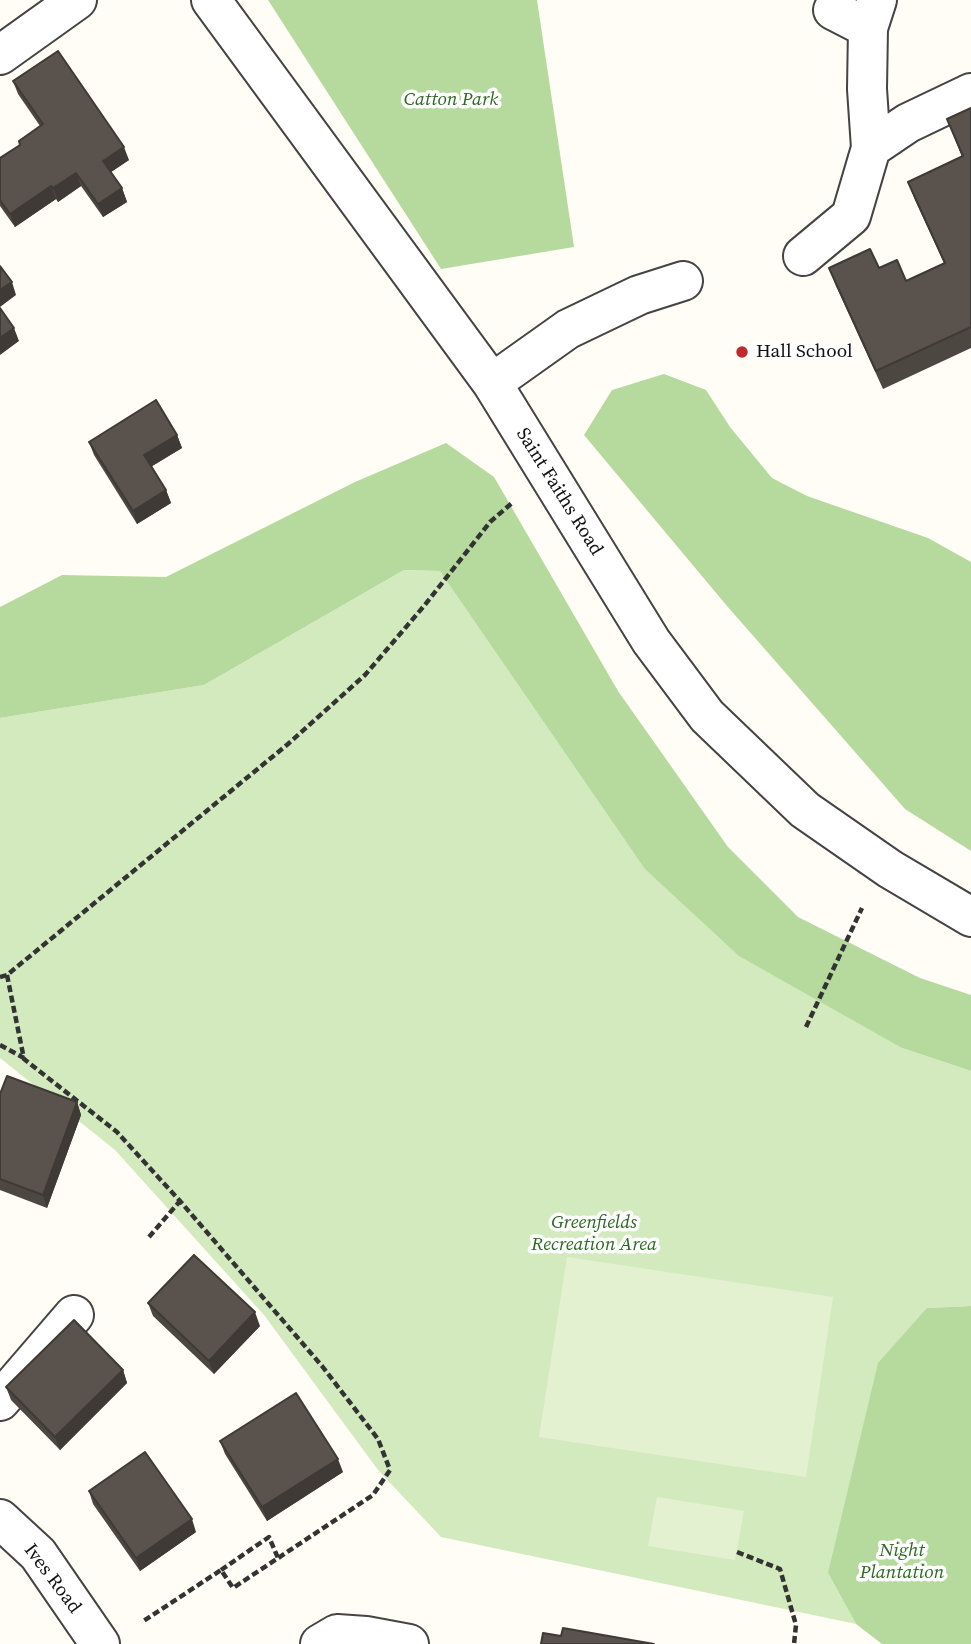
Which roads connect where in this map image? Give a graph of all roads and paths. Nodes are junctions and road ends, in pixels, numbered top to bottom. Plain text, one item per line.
1 (77, 0) edge
2 (211, 0) edge
3 (833, 10) dead end
4 (873, 14) edge
5 (0, 55) edge
6 (971, 93) edge
7 (871, 148) junction
8 (803, 256) dead end
9 (683, 281) dead end
10 (492, 383) junction
11 (548, 473) junction
12 (883, 864) junction
13 (971, 917) edge
14 (8, 975) junction
15 (0, 977) edge
16 (806, 1027) dead end
17 (0, 1045) edge
18 (24, 1059) junction
19 (180, 1201) junction
20 (149, 1237) dead end
21 (74, 1315) dead end
22 (0, 1401) edge
23 (0, 1519) edge
24 (737, 1552) dead end
25 (278, 1558) junction
26 (221, 1570) junction
27 (116, 1637) edge
28 (320, 1644) edge
29 (408, 1644) edge
30 (794, 1644) edge

1 - 5 street
2 - 10 street, Saint Faiths Road
3 - 4 street
4 - 7 street
6 - 7 street
7 - 8 street
9 - 10 street
10 - 11 street, Saint Faiths Road
11 - 12 street, Saint Faiths Road
11 - 14 path
12 - 13 street, Saint Faiths Road
12 - 16 path
14 - 15 path
14 - 18 path
17 - 18 path
18 - 19 path
19 - 20 path
19 - 25 path
21 - 22 street
23 - 27 street, Ives Road
24 - 30 path
25 - 26 path
25 - 26 path
26 - 27 path
28 - 29 street

